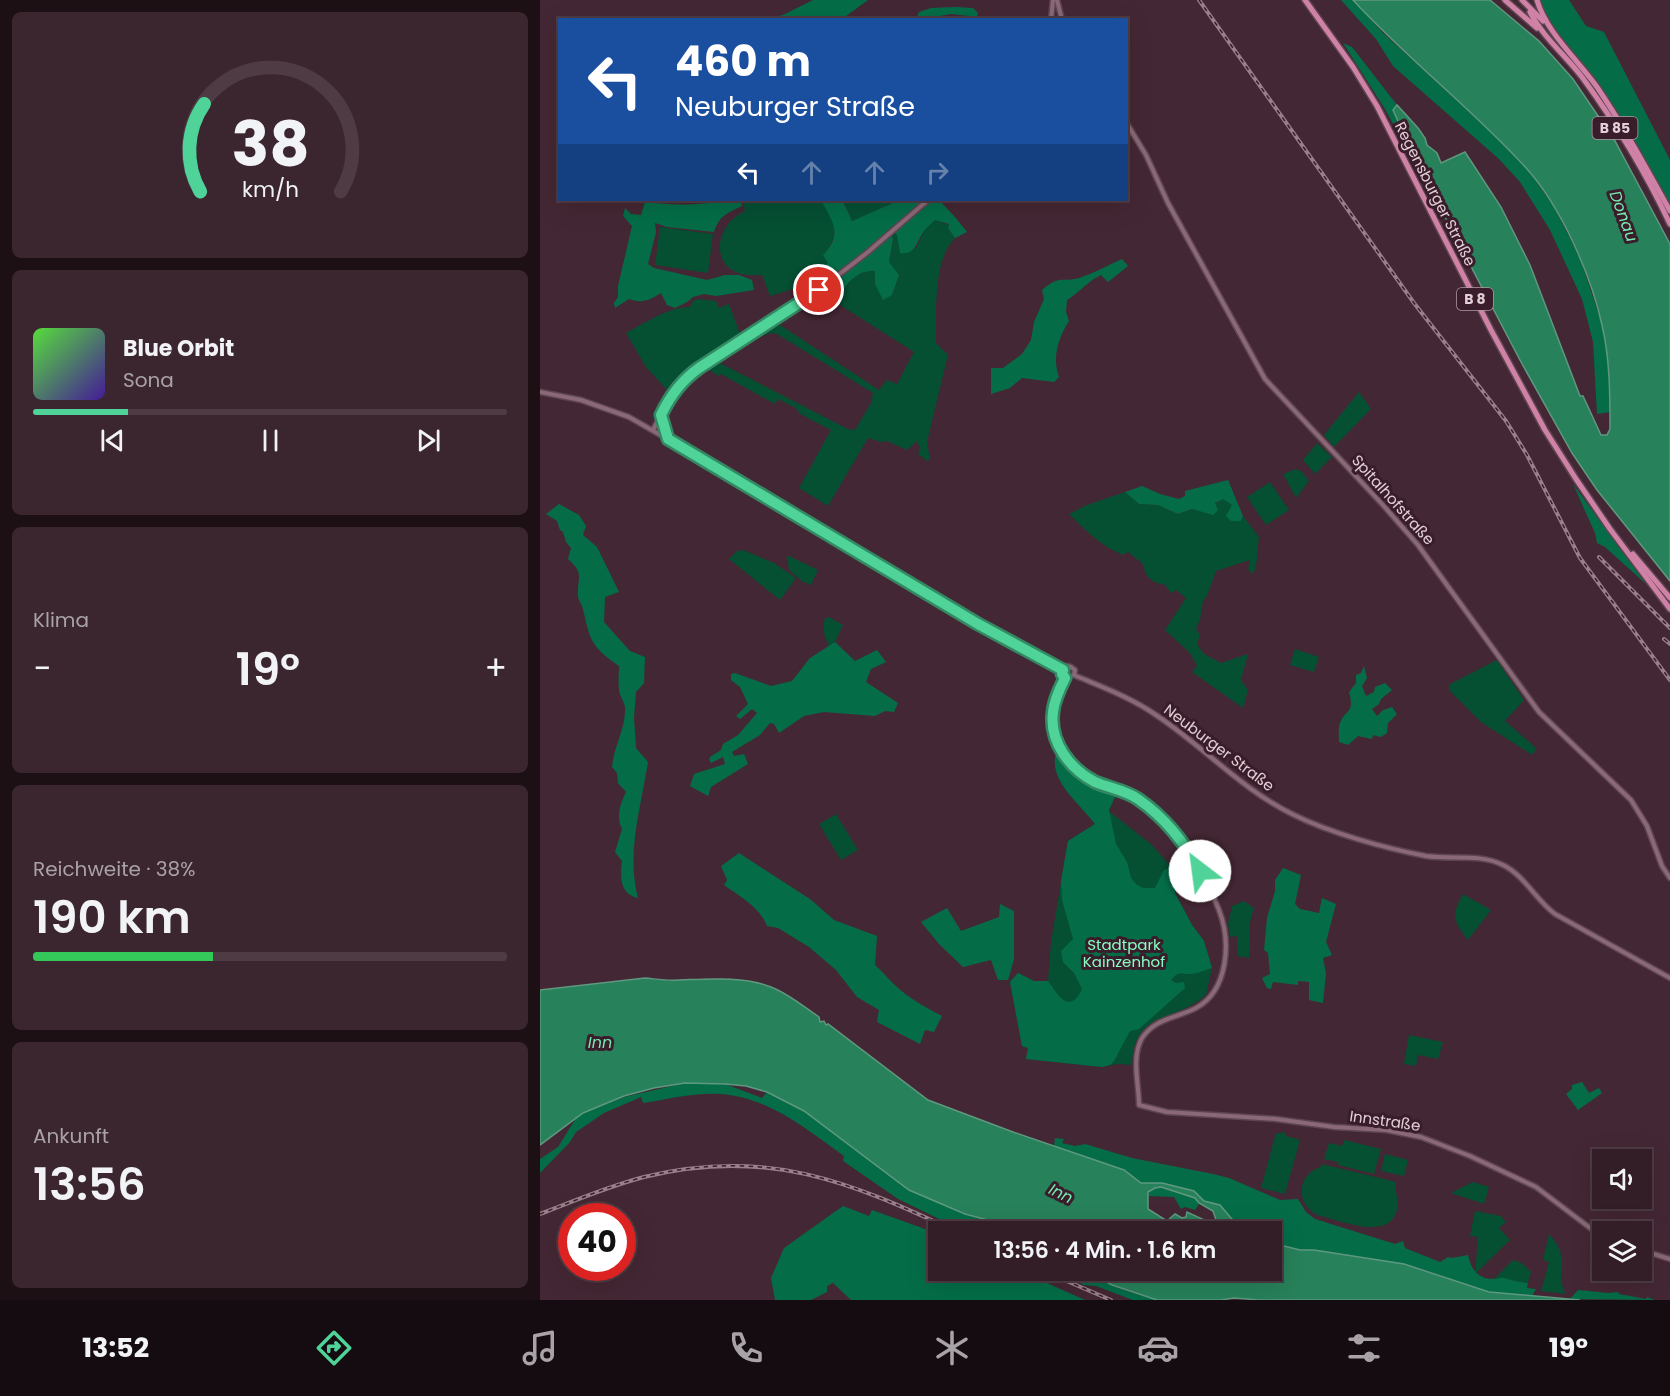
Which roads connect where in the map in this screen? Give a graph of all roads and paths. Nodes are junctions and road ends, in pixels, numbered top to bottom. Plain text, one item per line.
1 (1055, 0) edge
2 (1305, 0) edge
3 (1505, 0) edge
4 (1522, 0) edge
5 (1537, 0) edge
6 (1530, 12) dead end
7 (1051, 18) edge
8 (1061, 18) edge
9 (1551, 28) junction
10 (1549, 39) junction
11 (1128, 125) edge
12 (927, 201) edge
13 (1670, 211) edge
14 (1670, 224) edge
15 (540, 392) edge
16 (661, 415) junction
17 (653, 430) junction
18 (668, 439) junction
19 (1610, 529) junction
20 (1670, 598) edge
21 (1670, 608) edge
22 (1063, 670) junction
23 (1074, 675) junction
24 (1065, 678) junction
25 (1669, 877) edge
26 (1670, 978) edge
27 (1592, 1229) edge
28 (1652, 1253) edge
29 (1670, 1259) edge

1 - 7 street
1 - 8 street
2 - 19 main road, Regensburger Straße / B 8
3 - 10 main road
4 - 9 main road
5 - 9 main road, B 85
6 - 10 main road, B 85
9 - 13 main road, B 85
10 - 14 main road, B 85
11 - 25 street, Spitalhofstraße
12 - 16 street
15 - 17 street
16 - 17 street
16 - 18 street
17 - 18 street
18 - 22 street
19 - 20 main road, Regensburger Straße / B 8
19 - 21 main road, Regensburger Straße / B 8
22 - 23 street
22 - 24 street
23 - 24 street
23 - 26 street, Neuburger Straße
24 - 27 street, Innstraße
28 - 29 street

